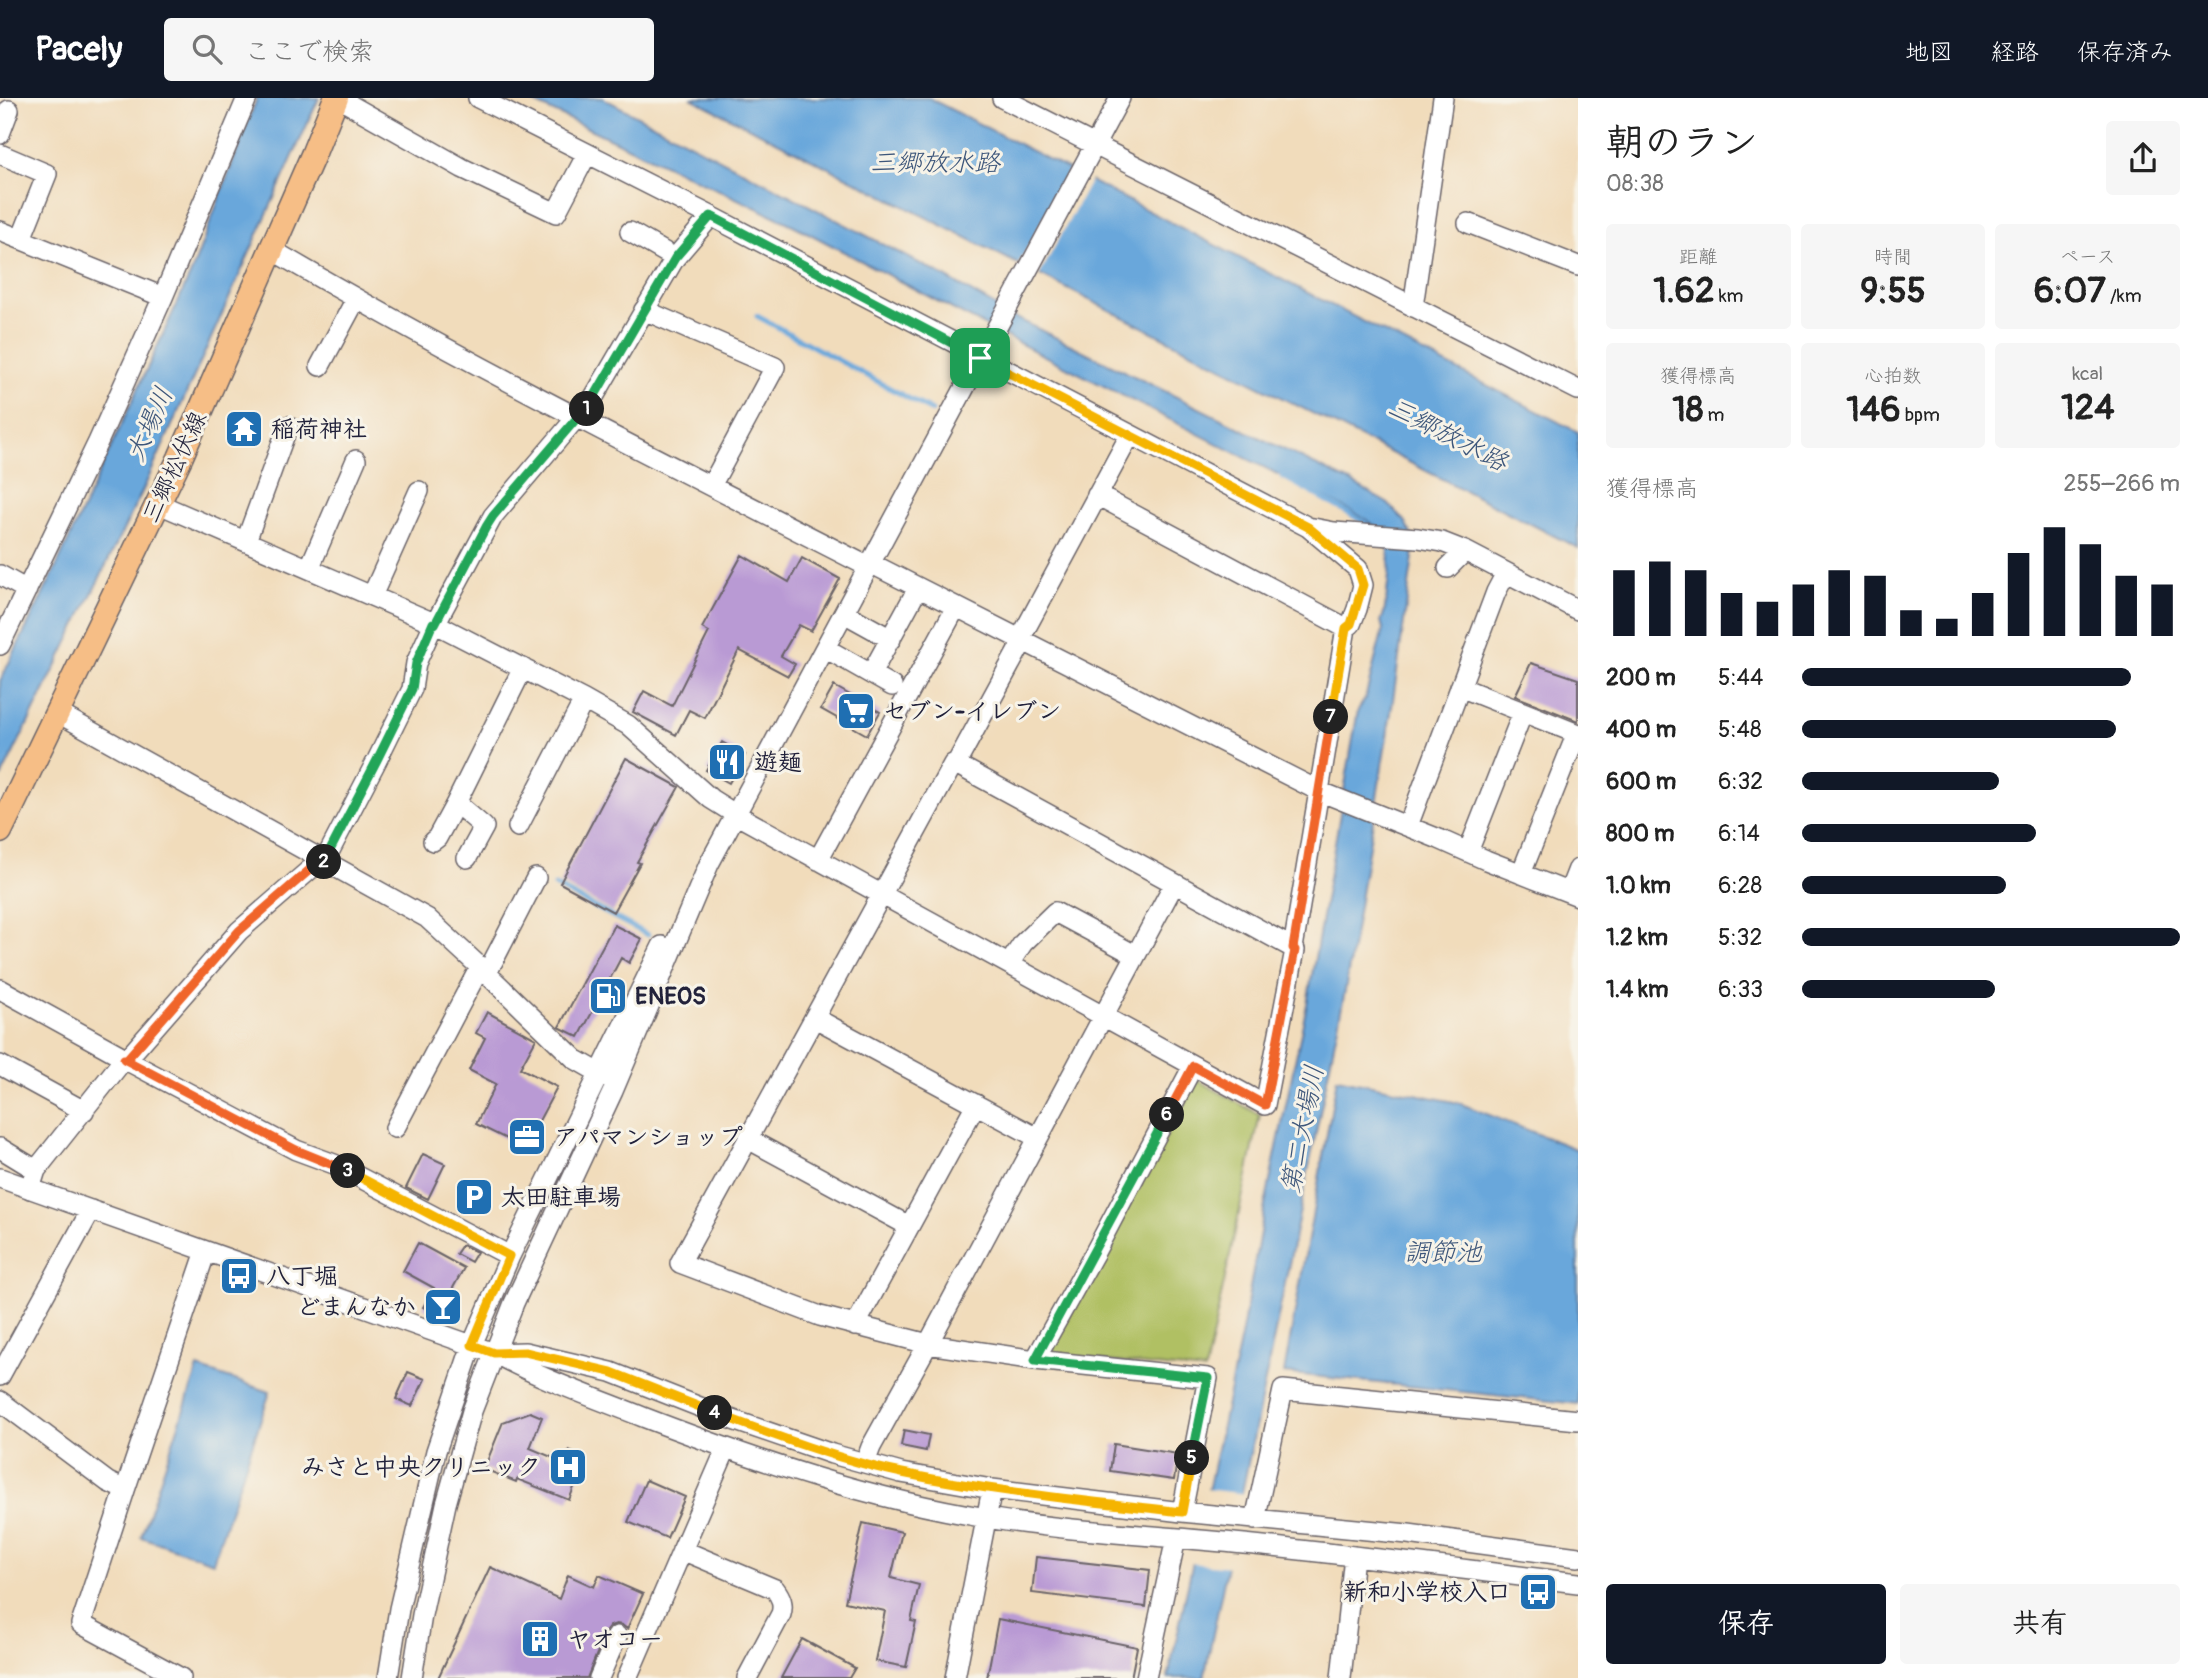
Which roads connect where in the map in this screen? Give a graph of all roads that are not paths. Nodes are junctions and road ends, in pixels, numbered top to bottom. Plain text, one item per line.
1 (247, 98) edge
2 (337, 98) edge
3 (478, 98) edge
4 (1002, 98) edge
5 (1121, 98) edge
6 (1443, 98) edge
7 (9, 110) dead end
8 (0, 134) edge
9 (1096, 146) junction
10 (0, 154) edge
11 (587, 154) junction
12 (711, 216) junction
13 (1468, 223) dead end
14 (0, 231) edge
15 (631, 232) dead end
16 (21, 239) junction
17 (272, 250) junction
18 (675, 258) junction
19 (1578, 266) edge
20 (163, 297) junction
21 (356, 299) junction
22 (1413, 307) junction
23 (644, 310) junction
24 (983, 354) junction
25 (320, 366) dead end
26 (1578, 390) edge
27 (579, 418) junction
28 (288, 426) dead end
29 (1130, 435) junction
30 (356, 460) dead end
31 (711, 486) junction
32 (419, 491) dead end
33 (1097, 495) junction
34 (159, 504) junction
35 (1308, 527) junction
36 (246, 541) junction
37 (1465, 551) junction
38 (869, 565) junction
39 (1448, 568) dead end
40 (309, 569) junction
41 (1506, 573) junction
42 (0, 575) edge
43 (918, 588) junction
44 (27, 590) junction
45 (372, 596) junction
46 (956, 607) junction
47 (1578, 610) edge
48 (844, 613) junction
49 (434, 623) junction
50 (1346, 628) junction
51 (891, 639) junction
52 (1021, 640) junction
53 (0, 645) edge
54 (825, 648) junction
55 (523, 668) junction
56 (871, 674) junction
57 (892, 686) dead end
58 (1460, 687) junction
59 (584, 700) junction
60 (1523, 712) junction
61 (58, 713) junction
62 (1578, 734) edge
63 (956, 764) junction
64 (1324, 793) junction
65 (456, 803) junction
66 (735, 814) junction
67 (1408, 826) junction
68 (518, 827) dead end
69 (0, 831) edge
70 (433, 841) dead end
71 (1468, 852) junction
72 (467, 858) dead end
73 (818, 860) junction
74 (322, 861) junction
75 (709, 864) junction
76 (1578, 869) edge
77 (1521, 874) junction
78 (536, 878) dead end
79 (1174, 884) junction
80 (1573, 894) edge
81 (881, 895) junction
82 (1293, 948) junction
83 (1135, 956) junction
84 (1009, 964) junction
85 (484, 970) junction
86 (0, 989) edge
87 (1103, 1015) junction
88 (815, 1018) junction
89 (126, 1059) junction
90 (0, 1065) edge
91 (1193, 1066) junction
92 (598, 1073) junction
93 (617, 1082) junction
94 (976, 1104) junction
95 (84, 1111) junction
96 (395, 1128) dead end
97 (1038, 1138) junction
98 (748, 1139) junction
99 (0, 1148) edge
100 (36, 1170) junction
101 (0, 1178) edge
102 (30, 1189) junction
103 (91, 1210) junction
104 (909, 1226) junction
105 (206, 1251) junction
106 (509, 1256) junction
107 (855, 1326) junction
108 (928, 1344) junction
109 (472, 1345) junction
110 (494, 1353) junction
111 (1035, 1360) junction
112 (0, 1376) edge
113 (0, 1401) edge
114 (1578, 1420) edge
115 (726, 1449) junction
116 (865, 1463) junction
117 (992, 1489) junction
118 (125, 1490) junction
119 (1185, 1513) junction
120 (986, 1518) junction
121 (1250, 1520) junction
122 (1181, 1538) junction
123 (682, 1550) junction
124 (1354, 1556) junction
125 (1578, 1557) edge
126 (1578, 1583) edge
127 (617, 1636) dead end
128 (181, 1678) edge
129 (388, 1678) edge
130 (412, 1678) edge
131 (599, 1678) edge
132 (627, 1678) edge
133 (747, 1678) edge
134 (955, 1678) edge
135 (1146, 1678) edge
136 (1341, 1678) edge

1 - 20 street
2 - 11 street
2 - 17 main road, 三郷松伏線
3 - 11 street
4 - 9 street
5 - 9 street
6 - 22 street
7 - 8 street
9 - 22 street
9 - 24 street
10 - 16 street
11 - 12 street
12 - 18 street
12 - 24 street
13 - 19 street
14 - 16 street
15 - 18 street
16 - 20 street
17 - 21 street
17 - 34 main road, 三郷松伏線
18 - 23 street
20 - 44 street
21 - 25 street
21 - 27 street
22 - 26 street
23 - 27 street
23 - 31 street
24 - 29 street
24 - 38 street
27 - 31 street
27 - 49 street
28 - 36 street
29 - 33 street
29 - 35 street
30 - 40 street
31 - 38 street
32 - 45 street
33 - 50 street
33 - 52 street
34 - 36 street
34 - 61 main road, 三郷松伏線
35 - 37 street
35 - 50 street
36 - 40 street
37 - 39 street
37 - 41 street
38 - 43 street
38 - 48 street
40 - 45 street
41 - 47 street
41 - 58 street
42 - 44 street
43 - 46 street
43 - 51 street
44 - 53 street
45 - 49 street
46 - 52 street
46 - 73 street
48 - 51 street
48 - 54 street
49 - 55 street
49 - 74 street
50 - 64 street
51 - 56 street
52 - 63 street
52 - 64 street
54 - 56 street
54 - 66 street
55 - 59 street
55 - 65 street
56 - 57 street
58 - 60 street
58 - 67 street
59 - 66 street
59 - 68 street
60 - 62 street
60 - 71 street
61 - 69 main road, 三郷松伏線
61 - 74 street
62 - 77 street
63 - 79 street
63 - 81 street
64 - 67 street
64 - 82 street
65 - 70 street
65 - 72 street
66 - 73 street
66 - 75 street
67 - 71 street
71 - 77 street
73 - 81 street
74 - 85 street
74 - 89 street
75 - 92 street
75 - 93 street
76 - 80 street
77 - 80 street
78 - 85 street
79 - 82 street
79 - 83 street
81 - 84 street
81 - 88 street
82 - 91 street
83 - 84 street
83 - 87 street
84 - 87 street
85 - 92 street
85 - 96 street
86 - 89 street
87 - 91 street
87 - 97 street
88 - 94 street
88 - 98 street
89 - 95 street
89 - 106 street
90 - 95 street
91 - 111 street
92 - 93 street
92 - 106 street
93 - 110 street
94 - 97 street
94 - 104 street
95 - 100 street
97 - 108 street
98 - 104 street
98 - 107 street
99 - 100 street
100 - 102 street
101 - 102 street
102 - 103 street
103 - 105 street
103 - 112 street
104 - 107 street
105 - 109 street
105 - 118 street
106 - 109 street
107 - 108 street
108 - 111 street
108 - 116 street
109 - 110 street
109 - 129 street
110 - 115 street
110 - 116 street
110 - 130 street
111 - 119 street
113 - 118 street
114 - 121 street
115 - 120 street
115 - 123 street
116 - 117 street
117 - 119 street
117 - 120 street
118 - 128 street
119 - 121 street
120 - 122 street
120 - 134 street
121 - 125 street
122 - 124 street
122 - 135 street
123 - 132 street
123 - 133 street
124 - 126 street
124 - 136 street
127 - 131 street

